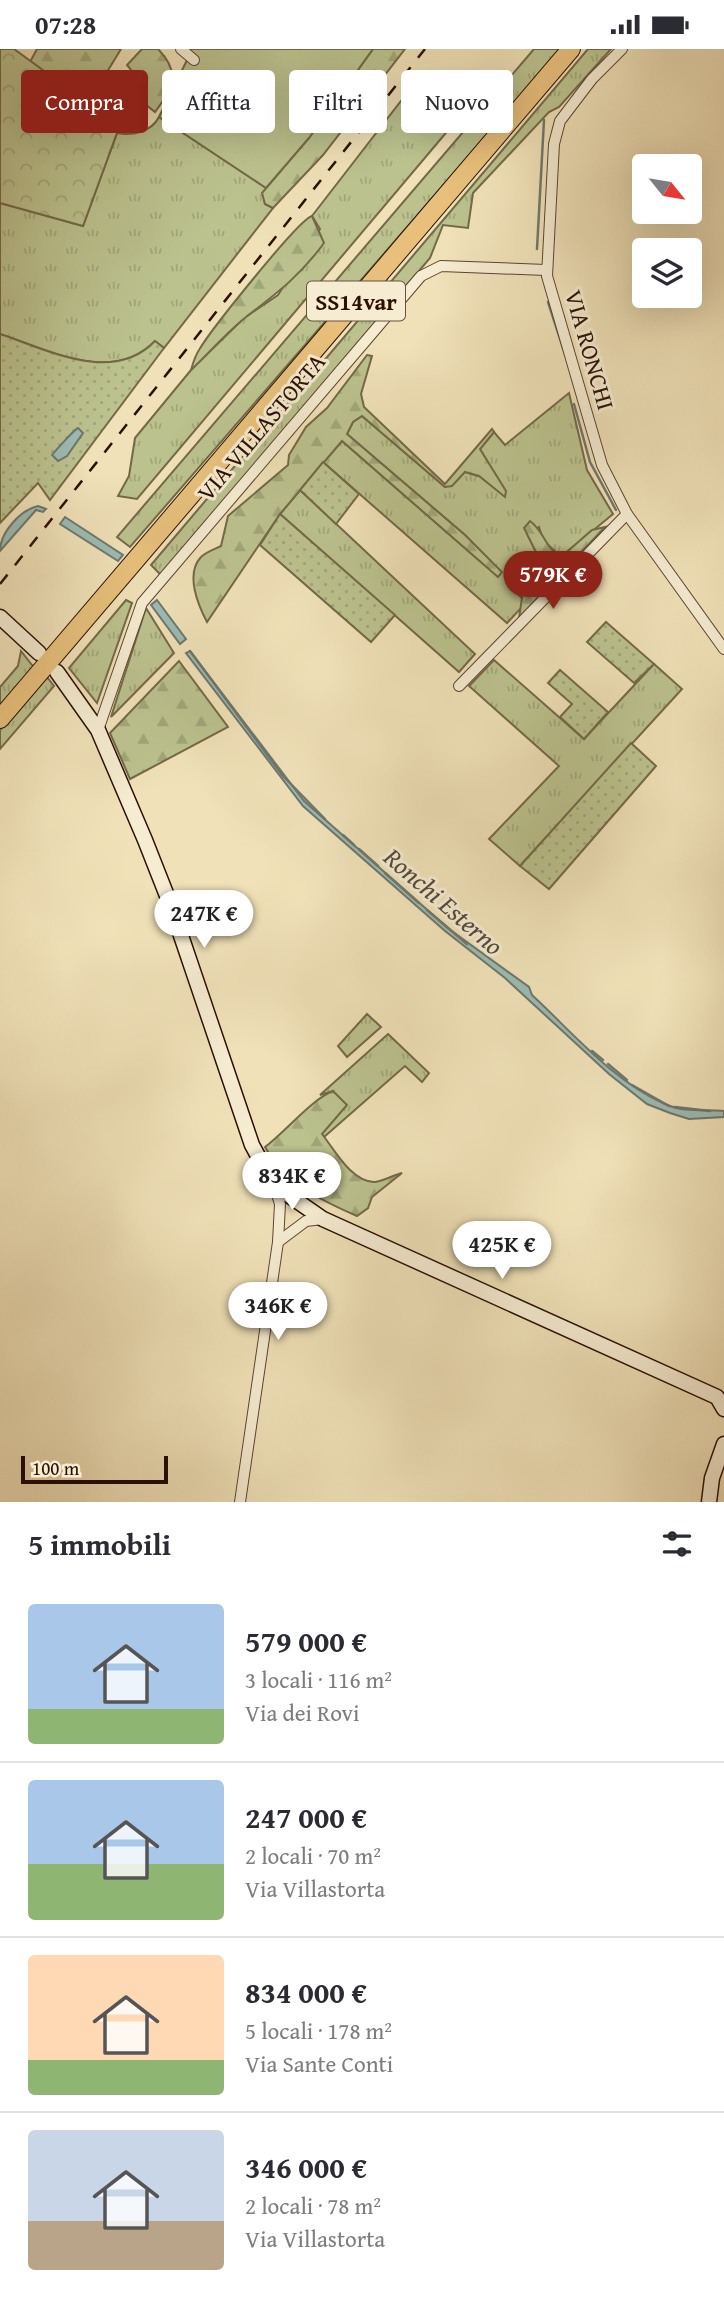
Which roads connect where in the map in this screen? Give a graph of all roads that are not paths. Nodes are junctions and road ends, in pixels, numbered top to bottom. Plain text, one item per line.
1 (181, 49) edge
2 (571, 49) edge
3 (622, 49) edge
4 (194, 60) dead end
5 (546, 270) junction
6 (627, 515) junction
7 (0, 617) edge
8 (724, 649) edge
9 (39, 653) dead end
10 (57, 672) dead end
11 (458, 686) dead end
12 (0, 719) edge
13 (99, 730) junction
14 (274, 1185) junction
15 (323, 1219) junction
16 (278, 1242) junction
17 (722, 1401) edge
18 (724, 1444) edge
19 (240, 1502) edge
20 (709, 1502) edge

1 - 4 street
2 - 12 highway, SS14var
3 - 5 street, VIA RONCHI
5 - 6 street, VIA RONCHI
5 - 13 street, VIA VILLASTORTA
6 - 8 street, VIA RONCHI
6 - 11 street
7 - 9 street
10 - 13 street
13 - 14 street
14 - 15 street
14 - 16 street
15 - 16 street
15 - 17 street
16 - 19 street
18 - 20 street

